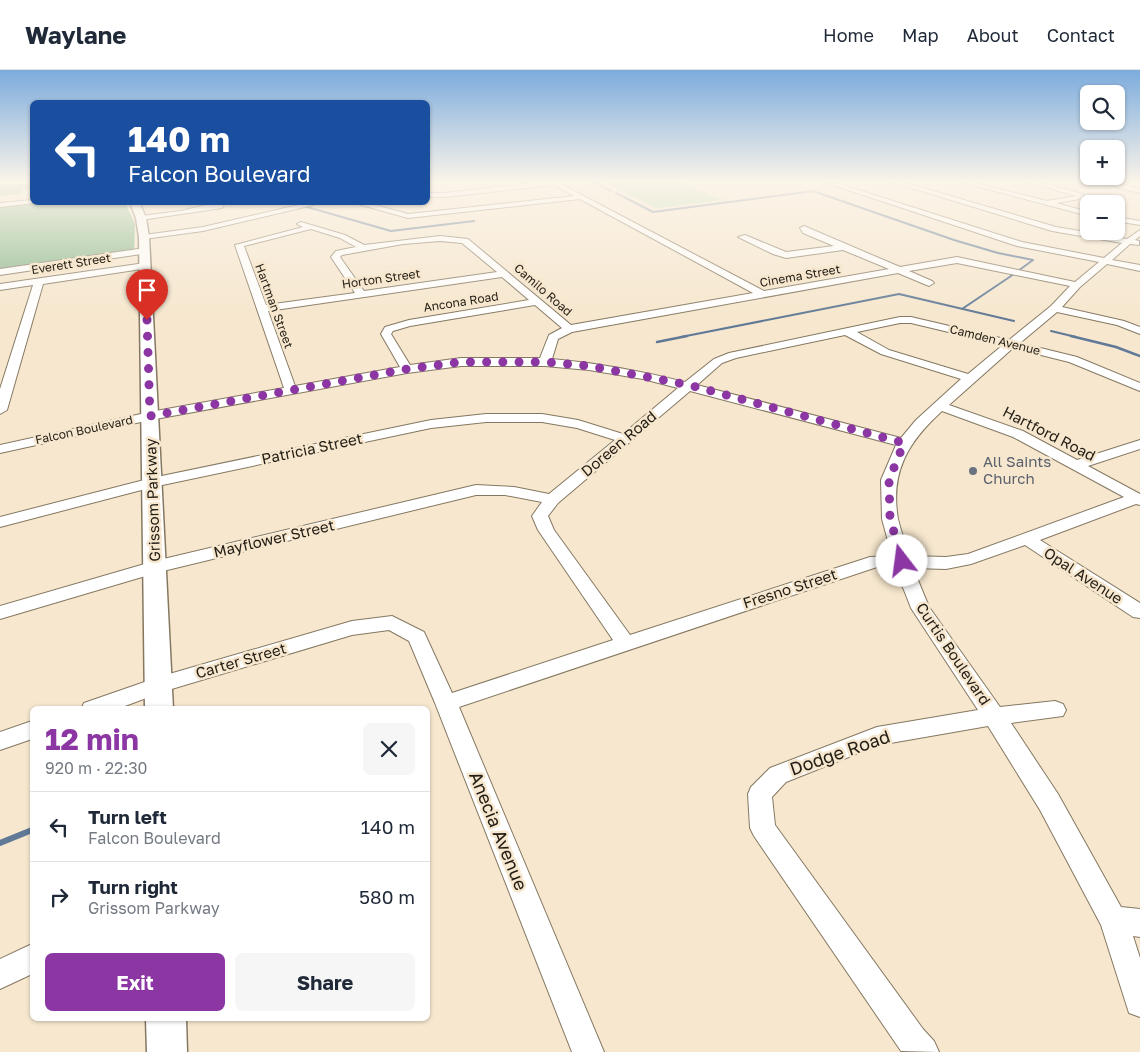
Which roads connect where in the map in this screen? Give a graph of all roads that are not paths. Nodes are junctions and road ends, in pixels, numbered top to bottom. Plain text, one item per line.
1 (141, 227) edge
2 (213, 227) edge
3 (309, 227) edge
4 (637, 227) edge
5 (967, 227) edge
6 (1049, 227) edge
7 (312, 228) junction
8 (804, 228) dead end
9 (742, 237) dead end
10 (1136, 239) edge
11 (845, 247) junction
12 (362, 248) junction
13 (145, 251) junction
14 (1106, 261) junction
15 (1140, 268) edge
16 (900, 270) junction
17 (0, 272) edge
18 (504, 274) junction
19 (39, 282) junction
20 (929, 283) dead end
21 (1077, 285) junction
22 (0, 287) edge
23 (361, 294) junction
24 (764, 295) junction
25 (536, 302) junction
26 (1055, 308) junction
27 (262, 309) junction
28 (569, 329) junction
29 (846, 331) junction
30 (1140, 331) edge
31 (1010, 343) junction
32 (545, 362) junction
33 (407, 369) junction
34 (970, 378) junction
35 (689, 385) junction
36 (1140, 387) edge
37 (291, 391) junction
38 (940, 406) junction
39 (0, 410) edge
40 (150, 416) junction
41 (626, 439) junction
42 (904, 443) junction
43 (1140, 444) edge
44 (0, 449) edge
45 (1076, 465) junction
46 (152, 483) junction
47 (1138, 499) edge
48 (552, 500) junction
49 (0, 522) edge
50 (1026, 539) junction
51 (902, 561) junction
52 (156, 567) junction
53 (1140, 612) edge
54 (0, 613) edge
55 (392, 623) joint
56 (625, 643) junction
57 (159, 685) junction
58 (446, 703) junction
59 (100, 706) edge
60 (159, 706) edge
61 (1055, 710) dead end
62 (994, 716) junction
63 (30, 731) edge
64 (0, 742) edge
65 (1113, 920) junction
66 (1140, 923) edge
67 (30, 960) edge
68 (0, 974) edge
69 (1140, 1002) edge
70 (166, 1021) edge
71 (167, 1052) edge
72 (588, 1052) edge
73 (923, 1052) edge

1 - 13 main road, Grissom Parkway
2 - 13 street
3 - 7 street
4 - 24 street
5 - 14 street
6 - 10 street
7 - 12 street
7 - 27 street, Hartman Street
8 - 11 street
9 - 11 street
10 - 14 street, Curtis Boulevard
11 - 16 street
12 - 18 street, Camilo Road
12 - 23 street, Camilo Road
13 - 17 street
13 - 19 street, Everett Street
13 - 40 main road, Grissom Parkway
14 - 15 street
14 - 21 street, Curtis Boulevard
16 - 20 street
16 - 21 street, Cinema Street
16 - 24 street, Cinema Street
18 - 23 street, Horton Street
18 - 25 street, Camilo Road
19 - 22 street, Everett Street
19 - 39 street
21 - 26 street, Curtis Boulevard
23 - 27 street, Horton Street
24 - 28 street, Cinema Street
25 - 28 street, Camilo Road
25 - 33 street, Ancona Road
26 - 30 street
26 - 31 street, Curtis Boulevard
27 - 37 street, Hartman Street
28 - 32 street, Cinema Street
29 - 31 street, Camden Avenue
29 - 34 street
29 - 35 street, Doreen Road
31 - 34 street, Curtis Boulevard
31 - 36 street, Camden Avenue
32 - 33 street, Falcon Boulevard
32 - 35 street, Falcon Boulevard
33 - 37 street, Falcon Boulevard
34 - 38 street, Curtis Boulevard
35 - 41 street, Doreen Road
35 - 42 street, Falcon Boulevard
37 - 40 street, Falcon Boulevard
38 - 42 street, Curtis Boulevard
38 - 45 street, Hartford Road
40 - 44 street, Falcon Boulevard
40 - 46 main road, Grissom Parkway
41 - 46 street, Patricia Street
41 - 48 street, Doreen Road
42 - 51 street, Curtis Boulevard
43 - 45 street
45 - 47 street, Hartford Road
46 - 49 street, Patricia Street
46 - 52 main road, Grissom Parkway
47 - 50 street, Fresno Street
48 - 52 street, Mayflower Street
48 - 56 street, Doreen Road
50 - 51 street, Fresno Street
50 - 53 street, Opal Avenue
51 - 56 street, Fresno Street
51 - 62 street, Curtis Boulevard
52 - 54 street, Mayflower Street
52 - 57 main road, Grissom Parkway
55 - 57 street, Carter Street
55 - 58 street, Anecia Avenue
56 - 58 street, Fresno Street
57 - 59 street, Carter Street
57 - 60 main road, Grissom Parkway
58 - 72 street, Anecia Avenue
61 - 62 street, Dodge Road
62 - 65 street, Curtis Boulevard
62 - 73 street, Dodge Road
63 - 64 street
65 - 66 street
65 - 69 street, Curtis Boulevard
67 - 68 street
70 - 71 main road

